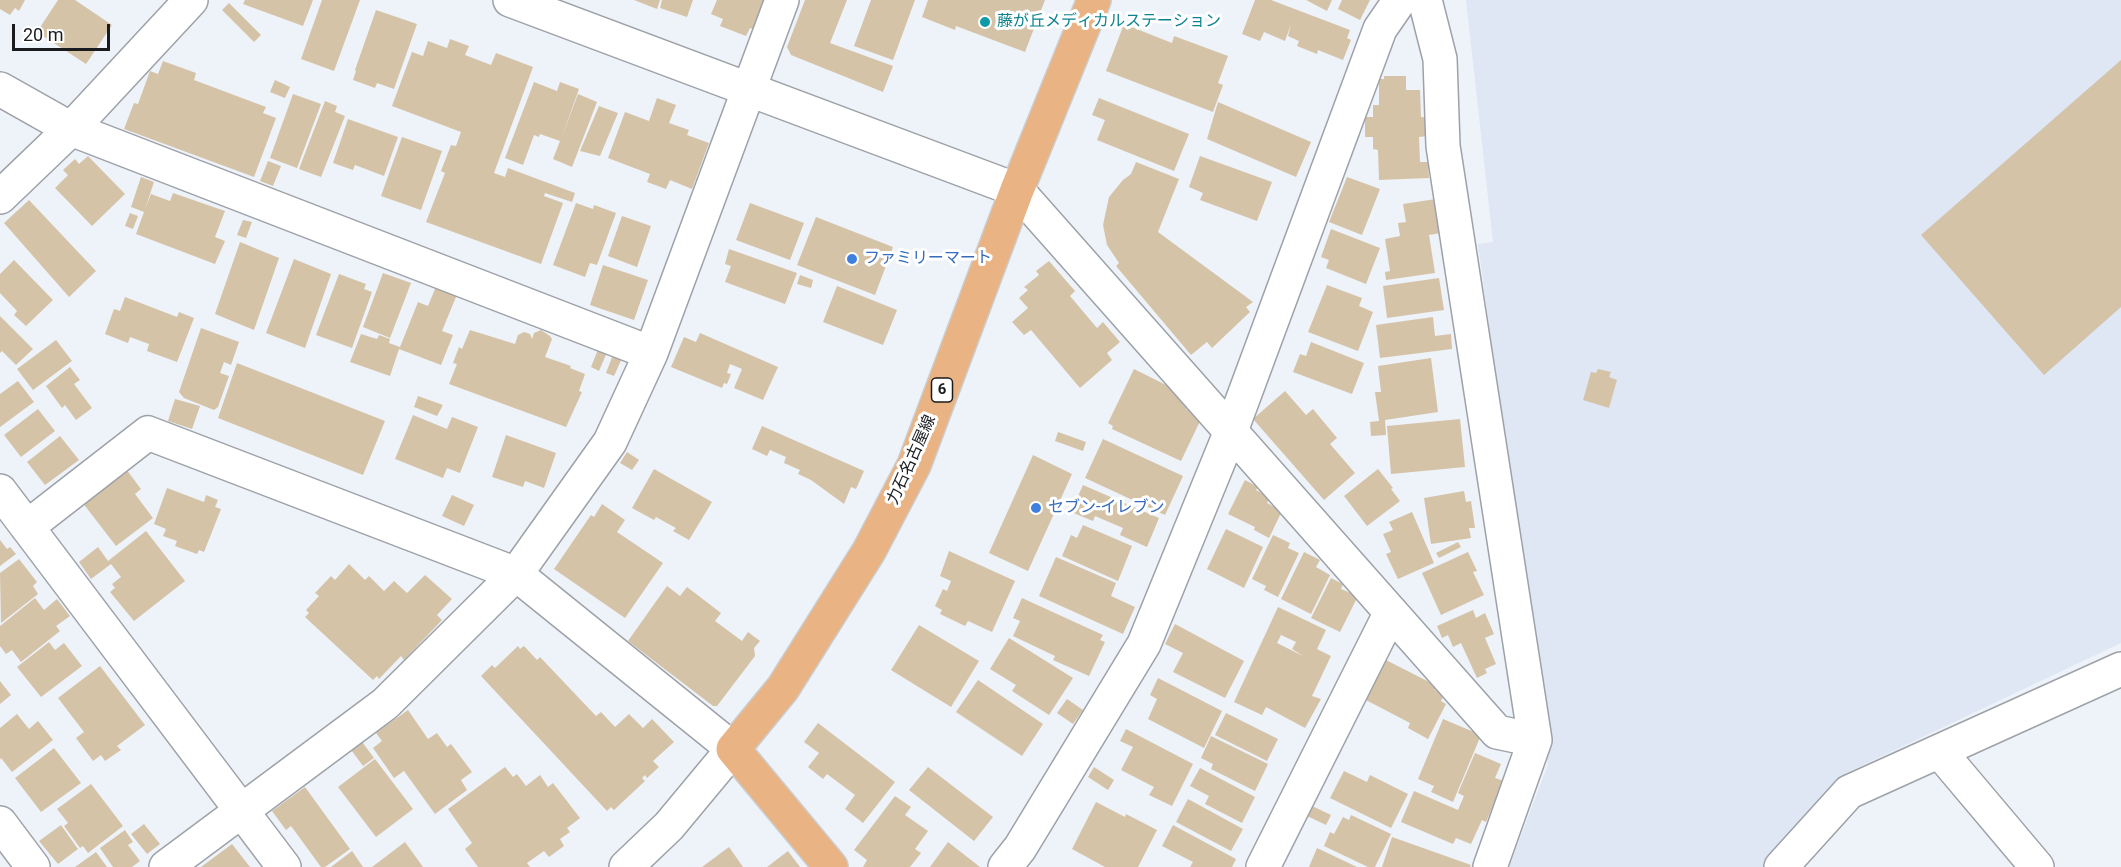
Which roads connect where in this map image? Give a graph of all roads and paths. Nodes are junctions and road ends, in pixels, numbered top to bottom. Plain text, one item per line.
1 (190, 0) edge
2 (510, 0) edge
3 (782, 0) edge
4 (1094, 0) edge
5 (1400, 0) edge
6 (1425, 0) edge
7 (0, 89) edge
8 (749, 89) junction
9 (71, 129) junction
10 (1017, 190) junction
11 (0, 197) edge
12 (651, 353) junction
13 (1231, 431) junction
14 (0, 491) edge
15 (27, 527) junction
16 (516, 574) junction
17 (1391, 612) junction
18 (2121, 669) edge
19 (1535, 740) junction
20 (733, 749) junction
21 (1940, 752) junction
22 (242, 811) junction
23 (0, 823) edge
24 (33, 867) edge
25 (166, 867) edge
26 (284, 867) edge
27 (626, 867) edge
28 (831, 867) edge
29 (1005, 867) edge
30 (1263, 867) edge
31 (1490, 867) edge
32 (1781, 867) edge
33 (2037, 867) edge

1 - 9 street
2 - 8 street
3 - 8 street
4 - 10 main road, 力石名古屋線 / 6
5 - 13 street
6 - 19 street
7 - 9 street
8 - 10 street
8 - 12 street
9 - 11 street
9 - 12 street
10 - 13 street
10 - 20 main road, 力石名古屋線 / 6
12 - 16 street
13 - 17 street
13 - 29 street
14 - 15 street
15 - 16 street
15 - 22 street
16 - 20 street
16 - 22 street
17 - 19 street
17 - 30 street
18 - 21 street
19 - 31 street
20 - 27 street
20 - 28 main road
21 - 32 street
21 - 33 street
22 - 25 street
22 - 26 street
23 - 24 street

